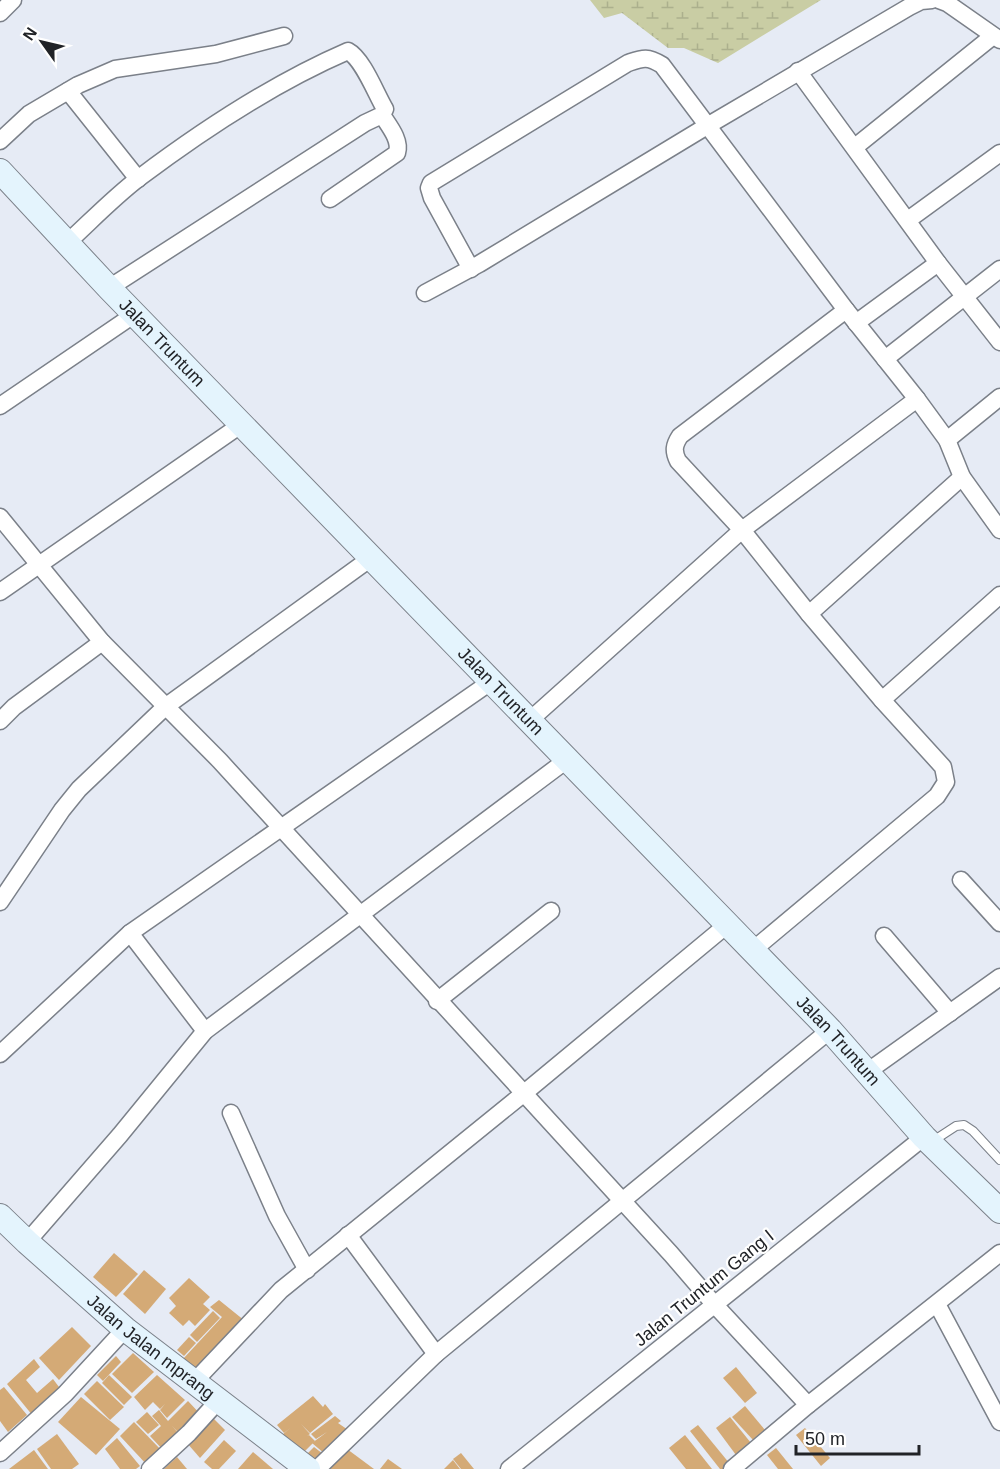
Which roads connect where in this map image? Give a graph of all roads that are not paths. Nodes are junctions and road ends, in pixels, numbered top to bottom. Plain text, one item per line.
1 (14, 0) edge
2 (932, 0) edge
3 (939, 0) edge
4 (0, 13) edge
5 (284, 36) dead end
6 (997, 38) edge
7 (798, 71) junction
8 (68, 91) junction
9 (382, 115) junction
10 (707, 126) junction
11 (0, 141) edge
12 (855, 147) junction
13 (1000, 153) edge
14 (0, 171) edge
15 (138, 179) junction
16 (330, 199) dead end
17 (908, 220) junction
18 (67, 243) junction
19 (938, 262) junction
20 (471, 269) junction
21 (1000, 269) edge
22 (110, 288) junction
23 (425, 293) dead end
24 (964, 297) junction
25 (135, 314) junction
26 (851, 316) junction
27 (1000, 342) edge
28 (885, 359) junction
29 (1000, 397) edge
30 (917, 399) junction
31 (0, 406) edge
32 (242, 424) junction
33 (947, 440) junction
34 (962, 477) junction
35 (0, 517) edge
36 (997, 520) edge
37 (742, 530) junction
38 (372, 558) junction
39 (39, 566) junction
40 (0, 592) edge
41 (1000, 594) edge
42 (809, 614) junction
43 (102, 642) junction
44 (492, 681) junction
45 (882, 700) junction
46 (165, 707) junction
47 (530, 720) junction
48 (0, 721) edge
49 (568, 759) junction
50 (279, 828) junction
51 (961, 880) dead end
52 (0, 902) edge
53 (551, 911) dead end
54 (359, 914) junction
55 (1000, 923) edge
56 (728, 924) junction
57 (130, 933) junction
58 (884, 936) dead end
59 (750, 947) junction
60 (1000, 977) edge
61 (437, 1001) junction
62 (950, 1013) junction
63 (830, 1030) junction
64 (204, 1031) junction
65 (0, 1054) edge
66 (867, 1072) junction
67 (523, 1094) junction
68 (231, 1113) dead end
69 (927, 1140) junction
70 (1000, 1160) edge
71 (621, 1201) junction
72 (1000, 1211) edge
73 (3, 1224) edge
74 (348, 1235) junction
75 (27, 1242) junction
76 (1000, 1253) edge
77 (307, 1270) junction
78 (714, 1304) junction
79 (937, 1304) junction
80 (125, 1329) junction
81 (436, 1354) junction
82 (193, 1383) junction
83 (218, 1401) junction
84 (808, 1405) junction
85 (1000, 1422) edge
86 (0, 1454) edge
87 (150, 1469) edge
88 (308, 1469) edge
89 (317, 1469) edge
90 (509, 1469) edge
91 (732, 1469) edge

1 - 4 street
2 - 7 street
3 - 6 street
5 - 8 street
6 - 12 street
7 - 10 street
7 - 12 street
8 - 11 street
8 - 15 street
9 - 15 street
9 - 16 street
9 - 22 street
10 - 20 street
10 - 20 street
10 - 26 street
12 - 17 street
13 - 17 street
14 - 18 street, Jalan Truntum
15 - 18 street
17 - 19 street
18 - 22 street, Jalan Truntum
19 - 24 street
19 - 26 street
20 - 23 street
21 - 24 street
22 - 25 street, Jalan Truntum
24 - 27 street
24 - 28 street
25 - 31 street
25 - 32 street, Jalan Truntum
26 - 28 street
26 - 37 street
28 - 30 street
29 - 33 street
30 - 33 street
30 - 37 street
32 - 38 street, Jalan Truntum
32 - 39 street
33 - 34 street
34 - 36 street
34 - 42 street
35 - 39 street
37 - 42 street
37 - 47 street
38 - 44 street, Jalan Truntum
38 - 46 street
39 - 40 street
39 - 43 street
41 - 45 street
42 - 45 street
43 - 46 street
43 - 48 street
44 - 47 street, Jalan Truntum
44 - 50 street
45 - 59 street
46 - 50 street
46 - 52 street
47 - 49 street, Jalan Truntum
49 - 54 street
49 - 56 street, Jalan Truntum
50 - 54 street
50 - 57 street
51 - 55 street
53 - 61 street
54 - 61 street
54 - 64 street
56 - 59 street, Jalan Truntum
56 - 67 street
57 - 64 street
57 - 65 street
58 - 62 street
59 - 63 street, Jalan Truntum
60 - 62 street
61 - 67 street
62 - 66 street
63 - 66 street, Jalan Truntum
63 - 71 street
64 - 75 street
66 - 69 street, Jalan Truntum
67 - 71 street
67 - 74 street
68 - 77 street
69 - 70 lane
69 - 72 street, Jalan Truntum
69 - 78 street, Jalan Truntum Gang I
71 - 78 street
71 - 81 street
73 - 75 street, Jalan Jalan mprang
74 - 77 street
74 - 81 street
75 - 80 street, Jalan Jalan mprang
76 - 79 street
77 - 82 street
78 - 84 street
78 - 90 street, Jalan Truntum Gang I
79 - 84 street
79 - 85 street
80 - 82 street, Jalan Jalan mprang
80 - 86 street
81 - 89 street
82 - 83 street, Jalan Jalan mprang
83 - 87 street
83 - 88 street, Jalan Jalan mprang
84 - 91 street

